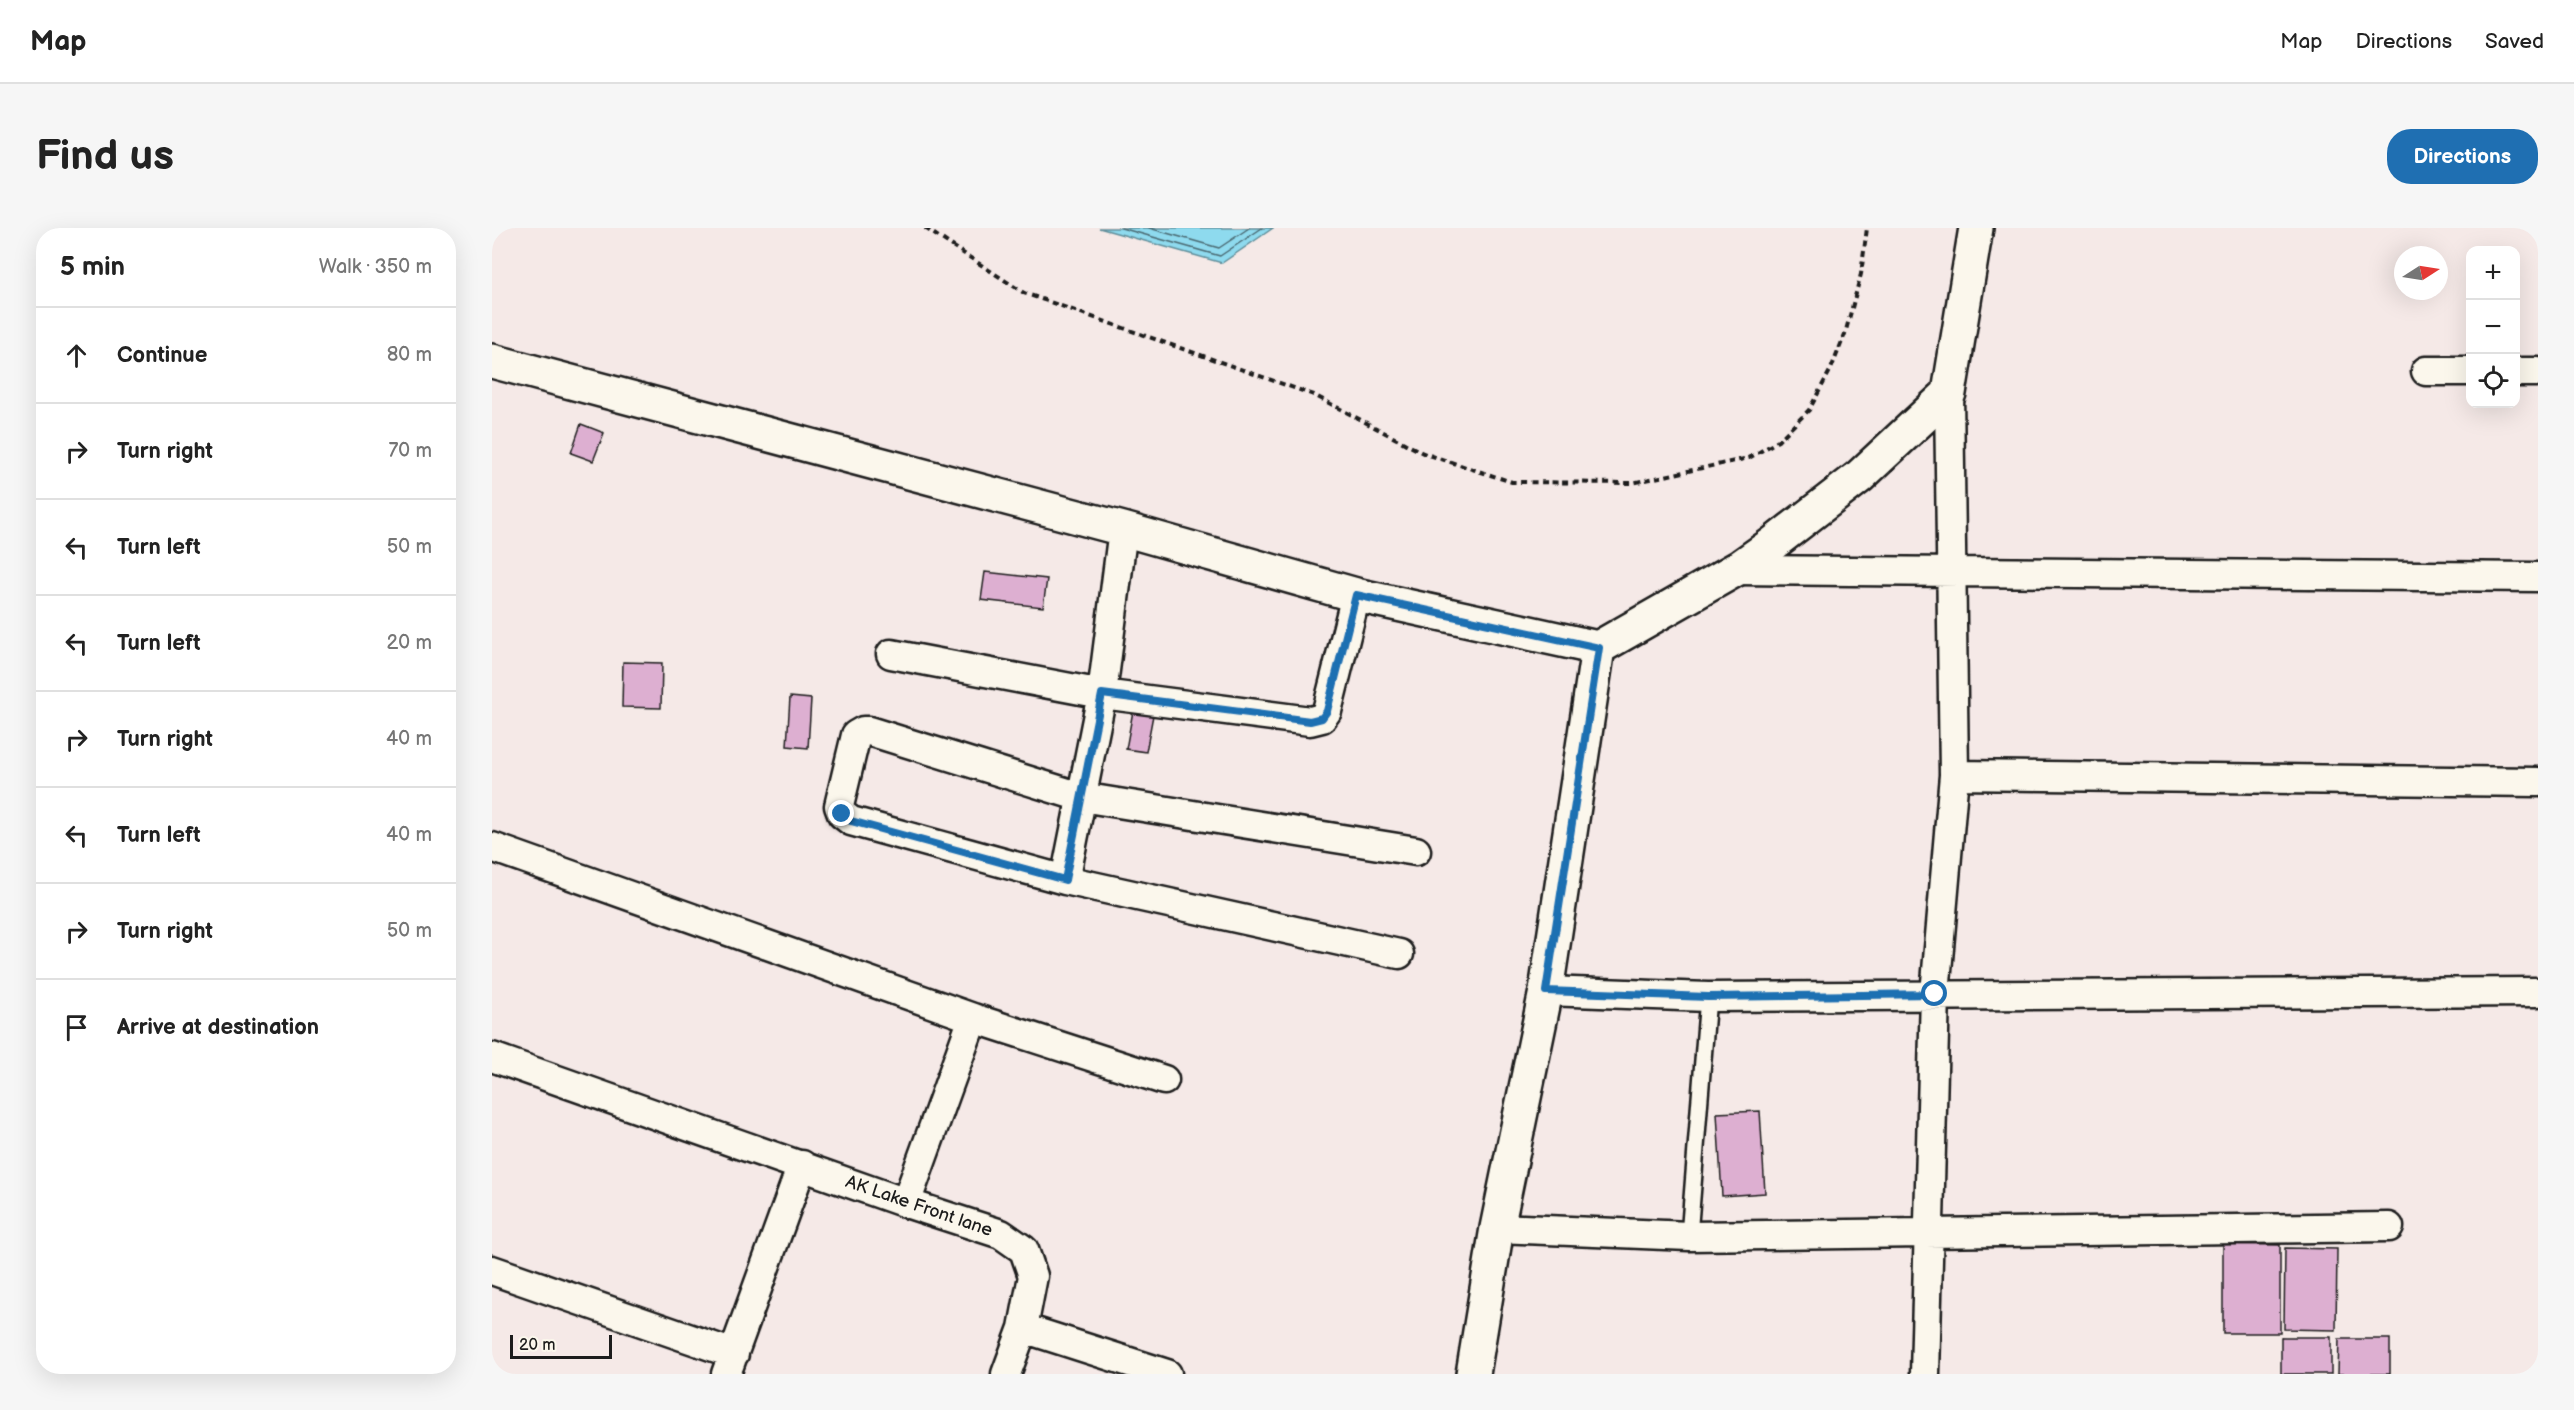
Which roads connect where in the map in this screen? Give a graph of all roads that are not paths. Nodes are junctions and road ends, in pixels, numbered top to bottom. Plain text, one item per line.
1 (1976, 228) edge
2 (492, 361) edge
3 (2426, 371) dead end
4 (2466, 371) edge
5 (2520, 372) edge
6 (2538, 372) edge
7 (1949, 393) junction
8 (1123, 529) junction
9 (1734, 570) junction
10 (1951, 573) junction
11 (2538, 577) edge
12 (1356, 595) junction
13 (1599, 648) junction
14 (891, 654) dead end
15 (1102, 694) junction
16 (1954, 775) junction
17 (2538, 782) edge
18 (1081, 797) junction
19 (492, 846) edge
20 (1416, 851) dead end
21 (1065, 880) junction
22 (1399, 954) dead end
23 (1546, 991) junction
24 (2538, 992) edge
25 (1935, 994) junction
26 (1708, 997) junction
27 (973, 1018) junction
28 (492, 1057) edge
29 (1164, 1080) dead end
30 (801, 1165) junction
31 (906, 1203) junction
32 (2389, 1227) dead end
33 (1497, 1228) junction
34 (1929, 1232) junction
35 (1689, 1236) junction
36 (492, 1270) edge
37 (1023, 1328) junction
38 (730, 1364) edge
39 (1006, 1374) edge
40 (1167, 1374) edge
41 (1473, 1374) edge
42 (1925, 1374) edge

1 - 7 street
2 - 8 street
3 - 4 street
5 - 6 street
7 - 9 street
7 - 10 street
8 - 12 street
8 - 15 street
9 - 10 street
9 - 13 street
10 - 11 street
10 - 16 street
12 - 13 street
12 - 15 street
13 - 23 street
14 - 15 street
15 - 18 street
16 - 17 street
16 - 25 street
18 - 20 street
18 - 21 street
18 - 21 street
19 - 27 street
21 - 22 street
23 - 26 street
23 - 33 street
24 - 25 street
25 - 26 street
25 - 34 street
26 - 35 lane
27 - 29 street
27 - 31 street
28 - 30 street, AK Lake Front lane
30 - 31 street, AK Lake Front lane
30 - 38 street
31 - 37 street, AK Lake Front lane
32 - 34 street
33 - 35 street
33 - 41 street
34 - 35 street
34 - 42 street
36 - 38 street
37 - 39 street, AK Lake Front lane
37 - 40 street

